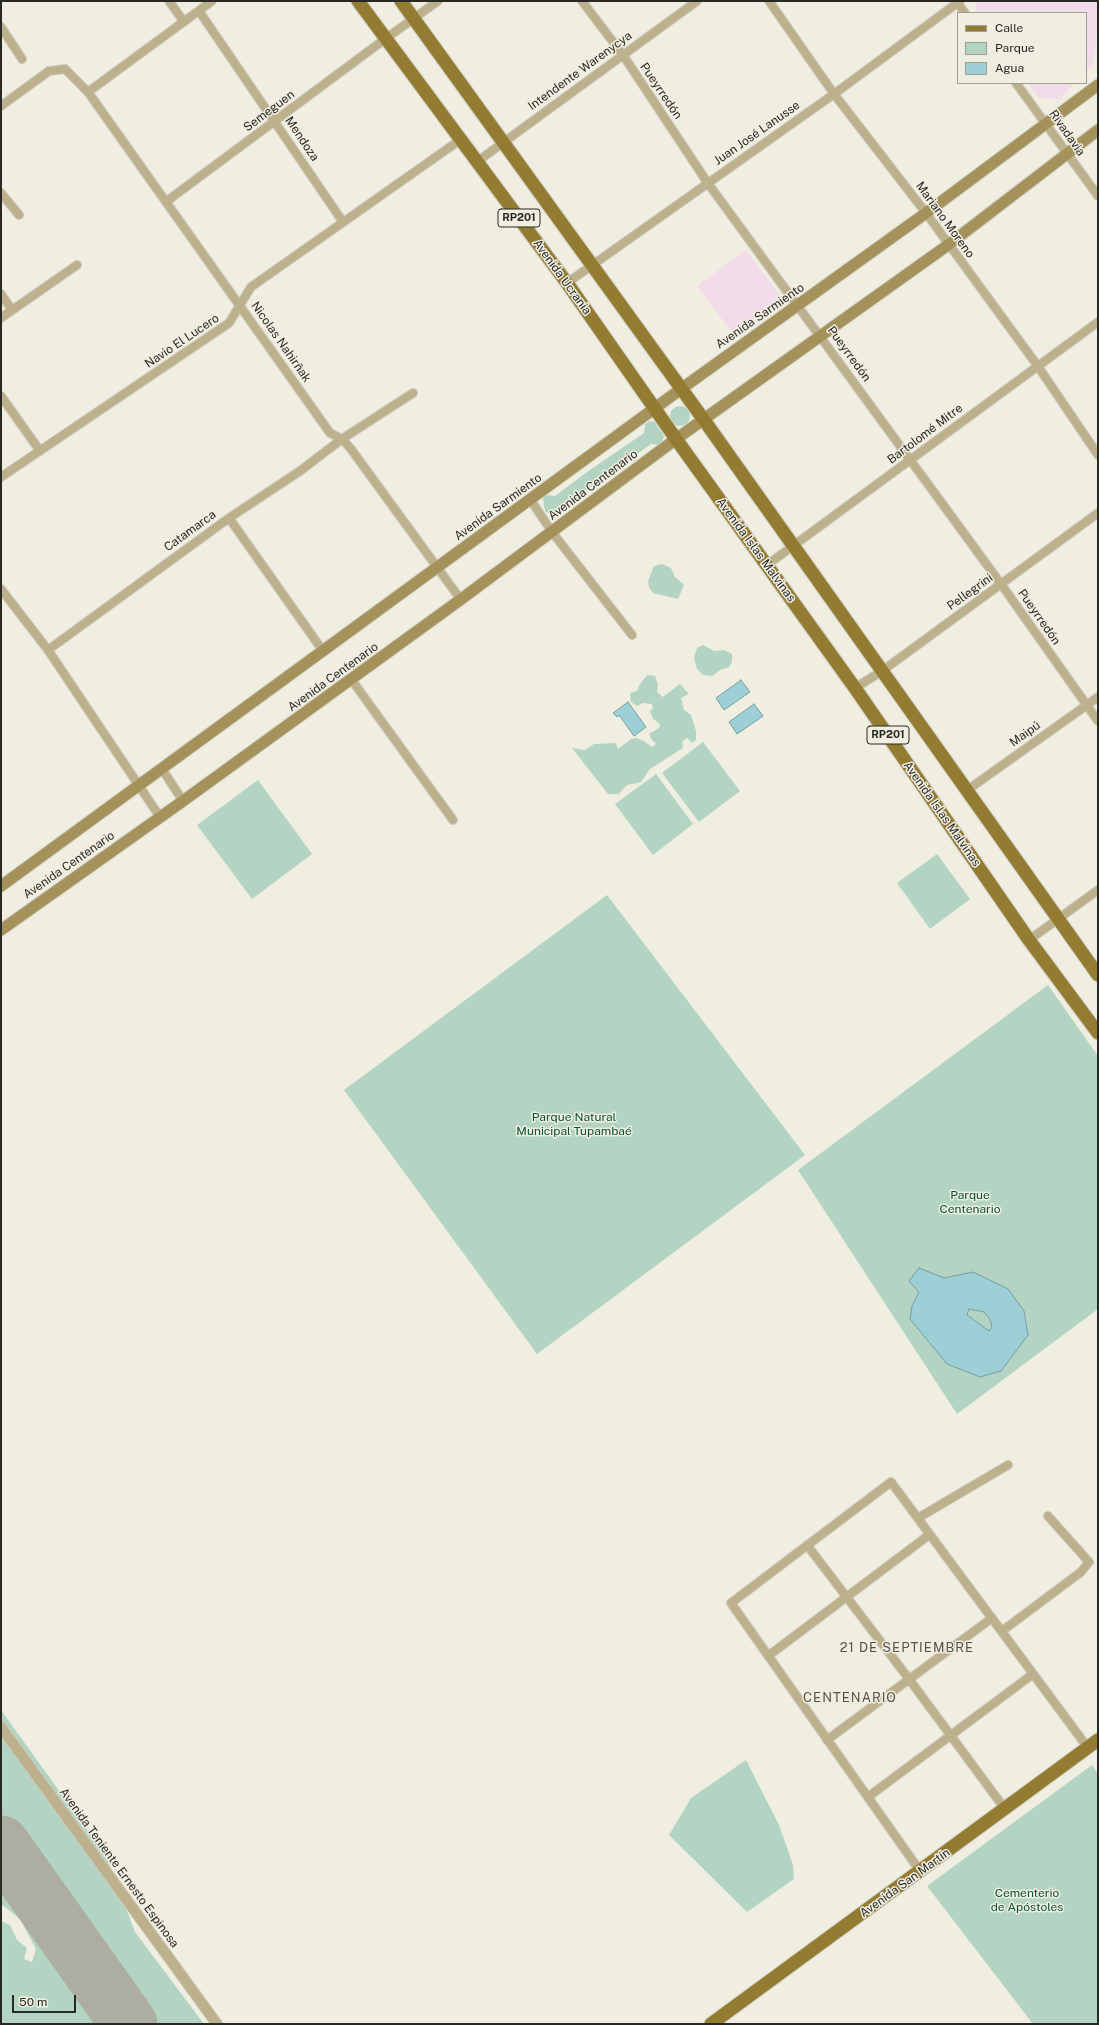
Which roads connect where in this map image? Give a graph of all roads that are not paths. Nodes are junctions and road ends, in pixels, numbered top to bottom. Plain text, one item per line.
1 (169, 1) edge
2 (212, 1) edge
3 (358, 1) edge
4 (401, 1) edge
5 (438, 1) edge
6 (582, 1) edge
7 (697, 1) edge
8 (769, 1) edge
9 (957, 2) edge
10 (198, 11) junction
11 (964, 12) edge
12 (414, 18) junction
13 (184, 22) junction
14 (1, 27) edge
15 (384, 39) junction
16 (622, 55) junction
17 (22, 60) dead end
18 (1017, 84) edge
19 (1098, 85) edge
20 (88, 92) junction
21 (834, 94) junction
22 (1, 106) edge
23 (275, 121) junction
24 (1047, 124) junction
25 (1098, 130) edge
26 (460, 140) junction
27 (504, 142) junction
28 (1068, 154) junction
29 (478, 161) junction
30 (708, 182) junction
31 (1, 192) edge
32 (1098, 196) edge
33 (167, 201) junction
34 (926, 213) junction
35 (19, 215) dead end
36 (343, 222) junction
37 (948, 245) junction
38 (77, 265) dead end
39 (591, 266) junction
40 (567, 284) junction
41 (1, 294) edge
42 (240, 305) junction
43 (797, 306) junction
44 (12, 310) junction
45 (1, 318) edge
46 (1098, 322) edge
47 (822, 337) junction
48 (1037, 365) junction
49 (681, 389) junction
50 (413, 393) dead end
51 (1, 396) edge
52 (655, 409) junction
53 (704, 420) junction
54 (342, 439) junction
55 (676, 439) junction
56 (40, 451) junction
57 (1098, 455) edge
58 (910, 460) junction
59 (1, 477) edge
60 (530, 499) junction
61 (1098, 513) edge
62 (229, 518) junction
63 (552, 532) junction
64 (793, 547) junction
65 (767, 565) junction
66 (437, 568) junction
67 (1001, 584) junction
68 (1, 589) edge
69 (461, 600) junction
70 (632, 635) dead end
71 (48, 650) junction
72 (323, 651) junction
73 (882, 671) junction
74 (351, 680) junction
75 (855, 688) junction
76 (1098, 697) edge
77 (1086, 705) junction
78 (1098, 721) edge
79 (162, 769) junction
80 (138, 786) junction
81 (966, 791) junction
82 (183, 801) junction
83 (160, 817) junction
84 (452, 820) dead end
85 (1, 886) edge
86 (1098, 890) edge
87 (1058, 919) junction
88 (1, 930) edge
89 (1029, 940) junction
90 (1098, 975) edge
91 (1098, 1033) edge
92 (1008, 1465) dead end
93 (1048, 1516) dead end
94 (918, 1518) junction
95 (929, 1535) junction
96 (807, 1545) junction
97 (846, 1598) junction
98 (992, 1618) junction
99 (1002, 1631) junction
100 (768, 1656) junction
101 (1033, 1674) junction
102 (909, 1679) junction
103 (1, 1727) edge
104 (951, 1736) junction
105 (827, 1740) junction
106 (1093, 1744) edge
107 (868, 1797) junction
108 (1004, 1808) junction
109 (920, 1871) junction
110 (217, 2024) edge
111 (711, 2024) edge

1 - 13 street
2 - 10 street
3 - 15 main road, Avenida Ucrania / RP201
4 - 12 main road, RP201
5 - 12 street, Semeguen
6 - 16 street, Pueyrredón
7 - 16 street, Intendente Warenycya
8 - 21 street, Mariano Moreno
9 - 11 street
9 - 21 street, Juan José Lanusse
10 - 13 street
10 - 23 street, Mendoza
12 - 15 street, Semeguen
12 - 27 main road, RP201
13 - 20 street
14 - 17 street
15 - 23 street, Semeguen
15 - 26 main road, Avenida Ucrania / RP201
16 - 27 street, Intendente Warenycya
16 - 30 street, Pueyrredón
18 - 24 street, Rivadavia
19 - 24 main road, Avenida Sarmiento
20 - 22 street, Nicolas Nahirñak
20 - 33 street, Nicolas Nahirñak
21 - 30 street, Juan José Lanusse
21 - 34 street, Mariano Moreno
23 - 33 street, Semeguen
23 - 36 street, Mendoza
24 - 28 street, Rivadavia
24 - 34 main road, Avenida Sarmiento
25 - 28 main road
26 - 29 main road, Avenida Ucrania / RP201
26 - 36 street, Navio El Lucero
27 - 29 street, Intendente Warenycya
27 - 39 main road, RP201
28 - 32 street, Rivadavia
28 - 37 main road
29 - 40 main road, Avenida Ucrania / RP201
30 - 39 street, Juan José Lanusse
30 - 43 street, Pueyrredón
31 - 35 street
33 - 42 street, Nicolas Nahirñak
34 - 37 street, Mariano Moreno
34 - 43 main road, Avenida Sarmiento
36 - 42 street, Navio El Lucero
37 - 47 main road
37 - 48 street, Mariano Moreno
38 - 44 street
39 - 40 street, Juan José Lanusse
39 - 49 main road, RP201
40 - 52 main road, Avenida Ucrania / RP201
41 - 44 street
42 - 54 street, Nicolas Nahirñak
42 - 56 street, Navio El Lucero
43 - 47 street, Pueyrredón
43 - 49 main road, Avenida Sarmiento
44 - 45 street
46 - 48 street, Bartolomé Mitre
47 - 53 main road
47 - 58 street, Pueyrredón
48 - 57 street, Mariano Moreno
48 - 58 street, Bartolomé Mitre
49 - 52 main road, Avenida Sarmiento
49 - 53 main road, RP201
50 - 54 street, Catamarca
51 - 56 street
52 - 55 main road, Avenida Ucrania / RP201
52 - 60 main road, Avenida Sarmiento
53 - 55 main road
53 - 64 main road, RP201
54 - 62 street, Catamarca
54 - 66 street, Nicolas Nahirñak
55 - 63 main road, Avenida Centenario
55 - 65 main road, Avenida Islas Malvinas / RP201
56 - 59 street, Navio El Lucero
58 - 64 street, Bartolomé Mitre
58 - 67 street, Pueyrredón
60 - 63 street
60 - 66 main road, Avenida Sarmiento
61 - 67 street, Pellegrini
62 - 71 street, Catamarca
62 - 72 street
63 - 69 main road, Avenida Centenario
63 - 70 street
64 - 65 street, Bartolomé Mitre
64 - 73 main road, RP201
65 - 75 main road, Avenida Islas Malvinas / RP201
66 - 69 street, Nicolas Nahirñak
66 - 72 main road, Avenida Centenario
67 - 73 street, Pellegrini
67 - 77 street, Pueyrredón
68 - 71 street
69 - 74 main road, Avenida Centenario
71 - 80 street
72 - 79 main road, Avenida Centenario
73 - 75 street, Pellegrini
73 - 81 main road, RP201
74 - 82 main road, Avenida Centenario
74 - 84 street
75 - 89 main road, Avenida Islas Malvinas / RP201
76 - 77 street, Maipú
77 - 78 street, Pueyrredón
77 - 81 street, Maipú
79 - 80 main road, Avenida Centenario
79 - 82 street
80 - 83 street
80 - 85 main road, Avenida Centenario
81 - 87 main road, RP201
82 - 83 main road, Avenida Centenario
83 - 88 main road, Avenida Centenario
86 - 87 street
87 - 89 street
87 - 90 main road, RP201
89 - 91 main road, Avenida Islas Malvinas / RP201
92 - 94 street
93 - 99 street
94 - 95 street
94 - 96 street
95 - 97 street
95 - 98 street
96 - 97 street
96 - 100 street
97 - 100 street
97 - 102 street
98 - 99 street
98 - 102 street
99 - 101 street
100 - 105 street
101 - 104 street
101 - 106 street
102 - 104 street
102 - 105 street
103 - 110 street, Avenida Teniente Ernesto Espinosa
104 - 107 street
104 - 108 street
105 - 107 street
106 - 108 main road, Avenida San Martín
107 - 109 street
108 - 109 main road, Avenida San Martín
109 - 111 main road, Avenida San Martín

